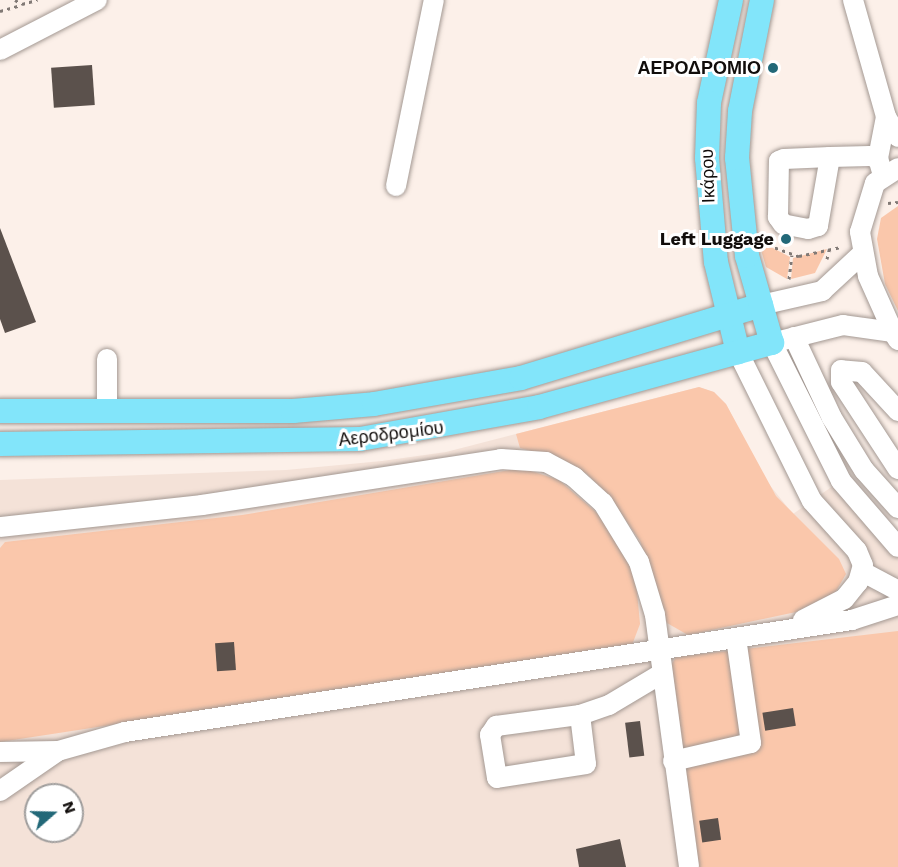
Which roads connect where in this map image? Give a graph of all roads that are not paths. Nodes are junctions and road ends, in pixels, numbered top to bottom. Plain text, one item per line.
1 (97, 0) edge
2 (434, 0) edge
3 (731, 0) edge
4 (762, 0) edge
5 (853, 0) edge
6 (0, 50) edge
7 (886, 117) junction
8 (898, 136) edge
9 (830, 157) dead end
10 (886, 167) edge
11 (396, 186) dead end
12 (863, 253) junction
13 (761, 305) junction
14 (726, 313) junction
15 (895, 336) edge
16 (783, 340) junction
17 (738, 352) junction
18 (107, 359) dead end
19 (0, 411) edge
20 (898, 411) edge
21 (107, 412) junction
22 (812, 430) junction
23 (0, 444) edge
24 (782, 445) junction
25 (898, 469) edge
26 (898, 508) edge
27 (0, 527) edge
28 (898, 547) edge
29 (863, 572) junction
30 (898, 591) edge
31 (898, 605) edge
32 (772, 631) junction
33 (736, 638) junction
34 (658, 649) junction
35 (661, 674) junction
36 (580, 715) junction
37 (58, 751) junction
38 (0, 752) edge
39 (673, 761) junction
40 (0, 791) edge
41 (689, 867) edge

1 - 6 street
2 - 11 street
3 - 14 main road, Ικάρου
4 - 13 main road, Ικάρου
5 - 7 street
7 - 8 street
7 - 10 street
9 - 10 street
10 - 12 street
12 - 13 street
12 - 15 street
13 - 14 main road, Αεροδρομίου
13 - 16 main road, Ικάρου
14 - 17 main road, Ικάρου
14 - 21 main road, Αεροδρομίου
15 - 16 street
16 - 17 main road, Αεροδρομίου
16 - 22 street
16 - 26 street
17 - 23 main road, Αεροδρομίου
17 - 24 street
18 - 21 street
19 - 21 main road, Αεροδρομίου
20 - 25 street
22 - 24 street
22 - 28 street
24 - 29 street
27 - 34 street
29 - 30 street
29 - 32 street
31 - 32 street
32 - 33 street
33 - 34 street
33 - 39 street
34 - 35 street
34 - 37 street
35 - 36 street
35 - 39 street
36 - 36 street
37 - 38 street
37 - 40 street
39 - 41 street

